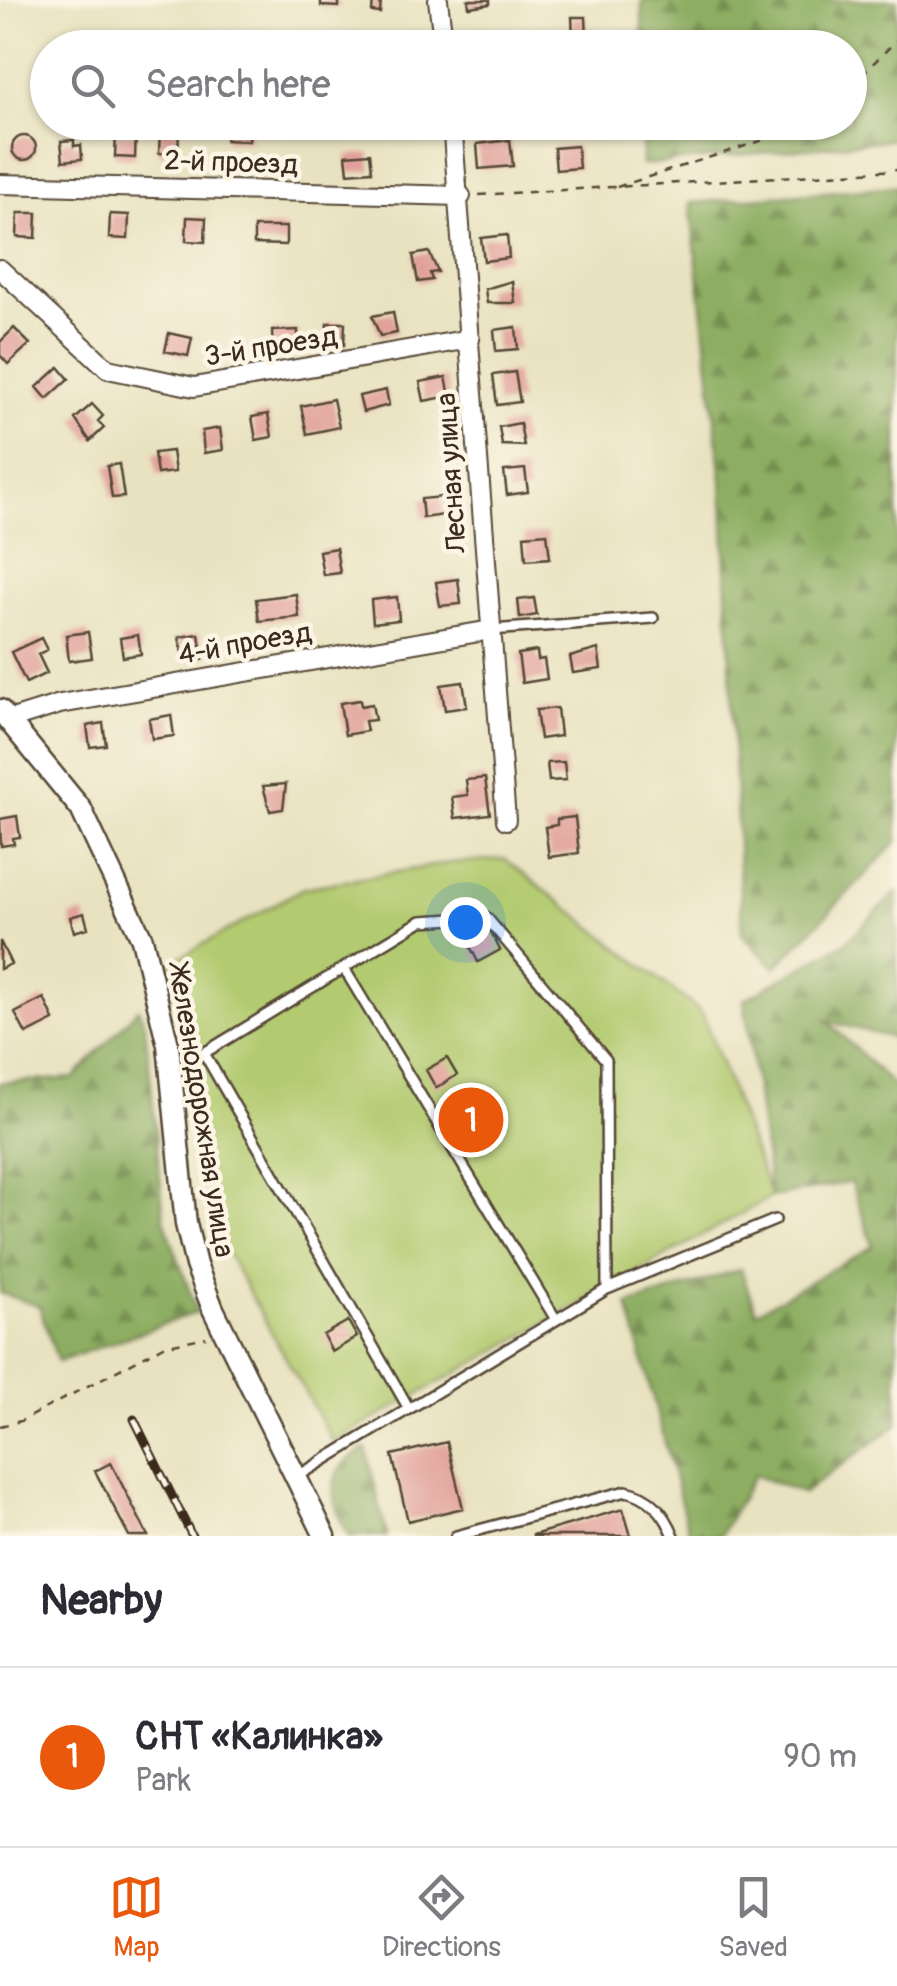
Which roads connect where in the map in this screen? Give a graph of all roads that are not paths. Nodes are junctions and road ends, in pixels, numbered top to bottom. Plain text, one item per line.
1 (438, 0) edge
2 (442, 30) edge
3 (454, 140) edge
4 (0, 184) edge
5 (461, 196) junction
6 (0, 269) edge
7 (470, 339) junction
8 (653, 618) dead end
9 (491, 630) junction
10 (3, 720) edge
11 (506, 820) dead end
12 (344, 970) junction
13 (775, 1220) dead end
14 (608, 1289) junction
15 (554, 1318) junction
16 (408, 1407) junction
17 (296, 1478) junction
18 (325, 1536) edge
19 (456, 1536) edge
20 (674, 1536) edge

1 - 2 street
3 - 5 street, Лесная улица
4 - 5 street, 2-й проезд
5 - 7 street, Лесная улица
6 - 7 street, 3-й проезд
7 - 9 street, Лесная улица
8 - 9 lane
9 - 10 street, 4-й проезд
9 - 11 street, Лесная улица
10 - 17 street, Железнодорожная улица
12 - 14 lane
12 - 15 lane
12 - 16 lane
13 - 14 lane
14 - 15 lane
15 - 16 lane
16 - 17 lane
17 - 18 street, Железнодорожная улица
19 - 20 lane

